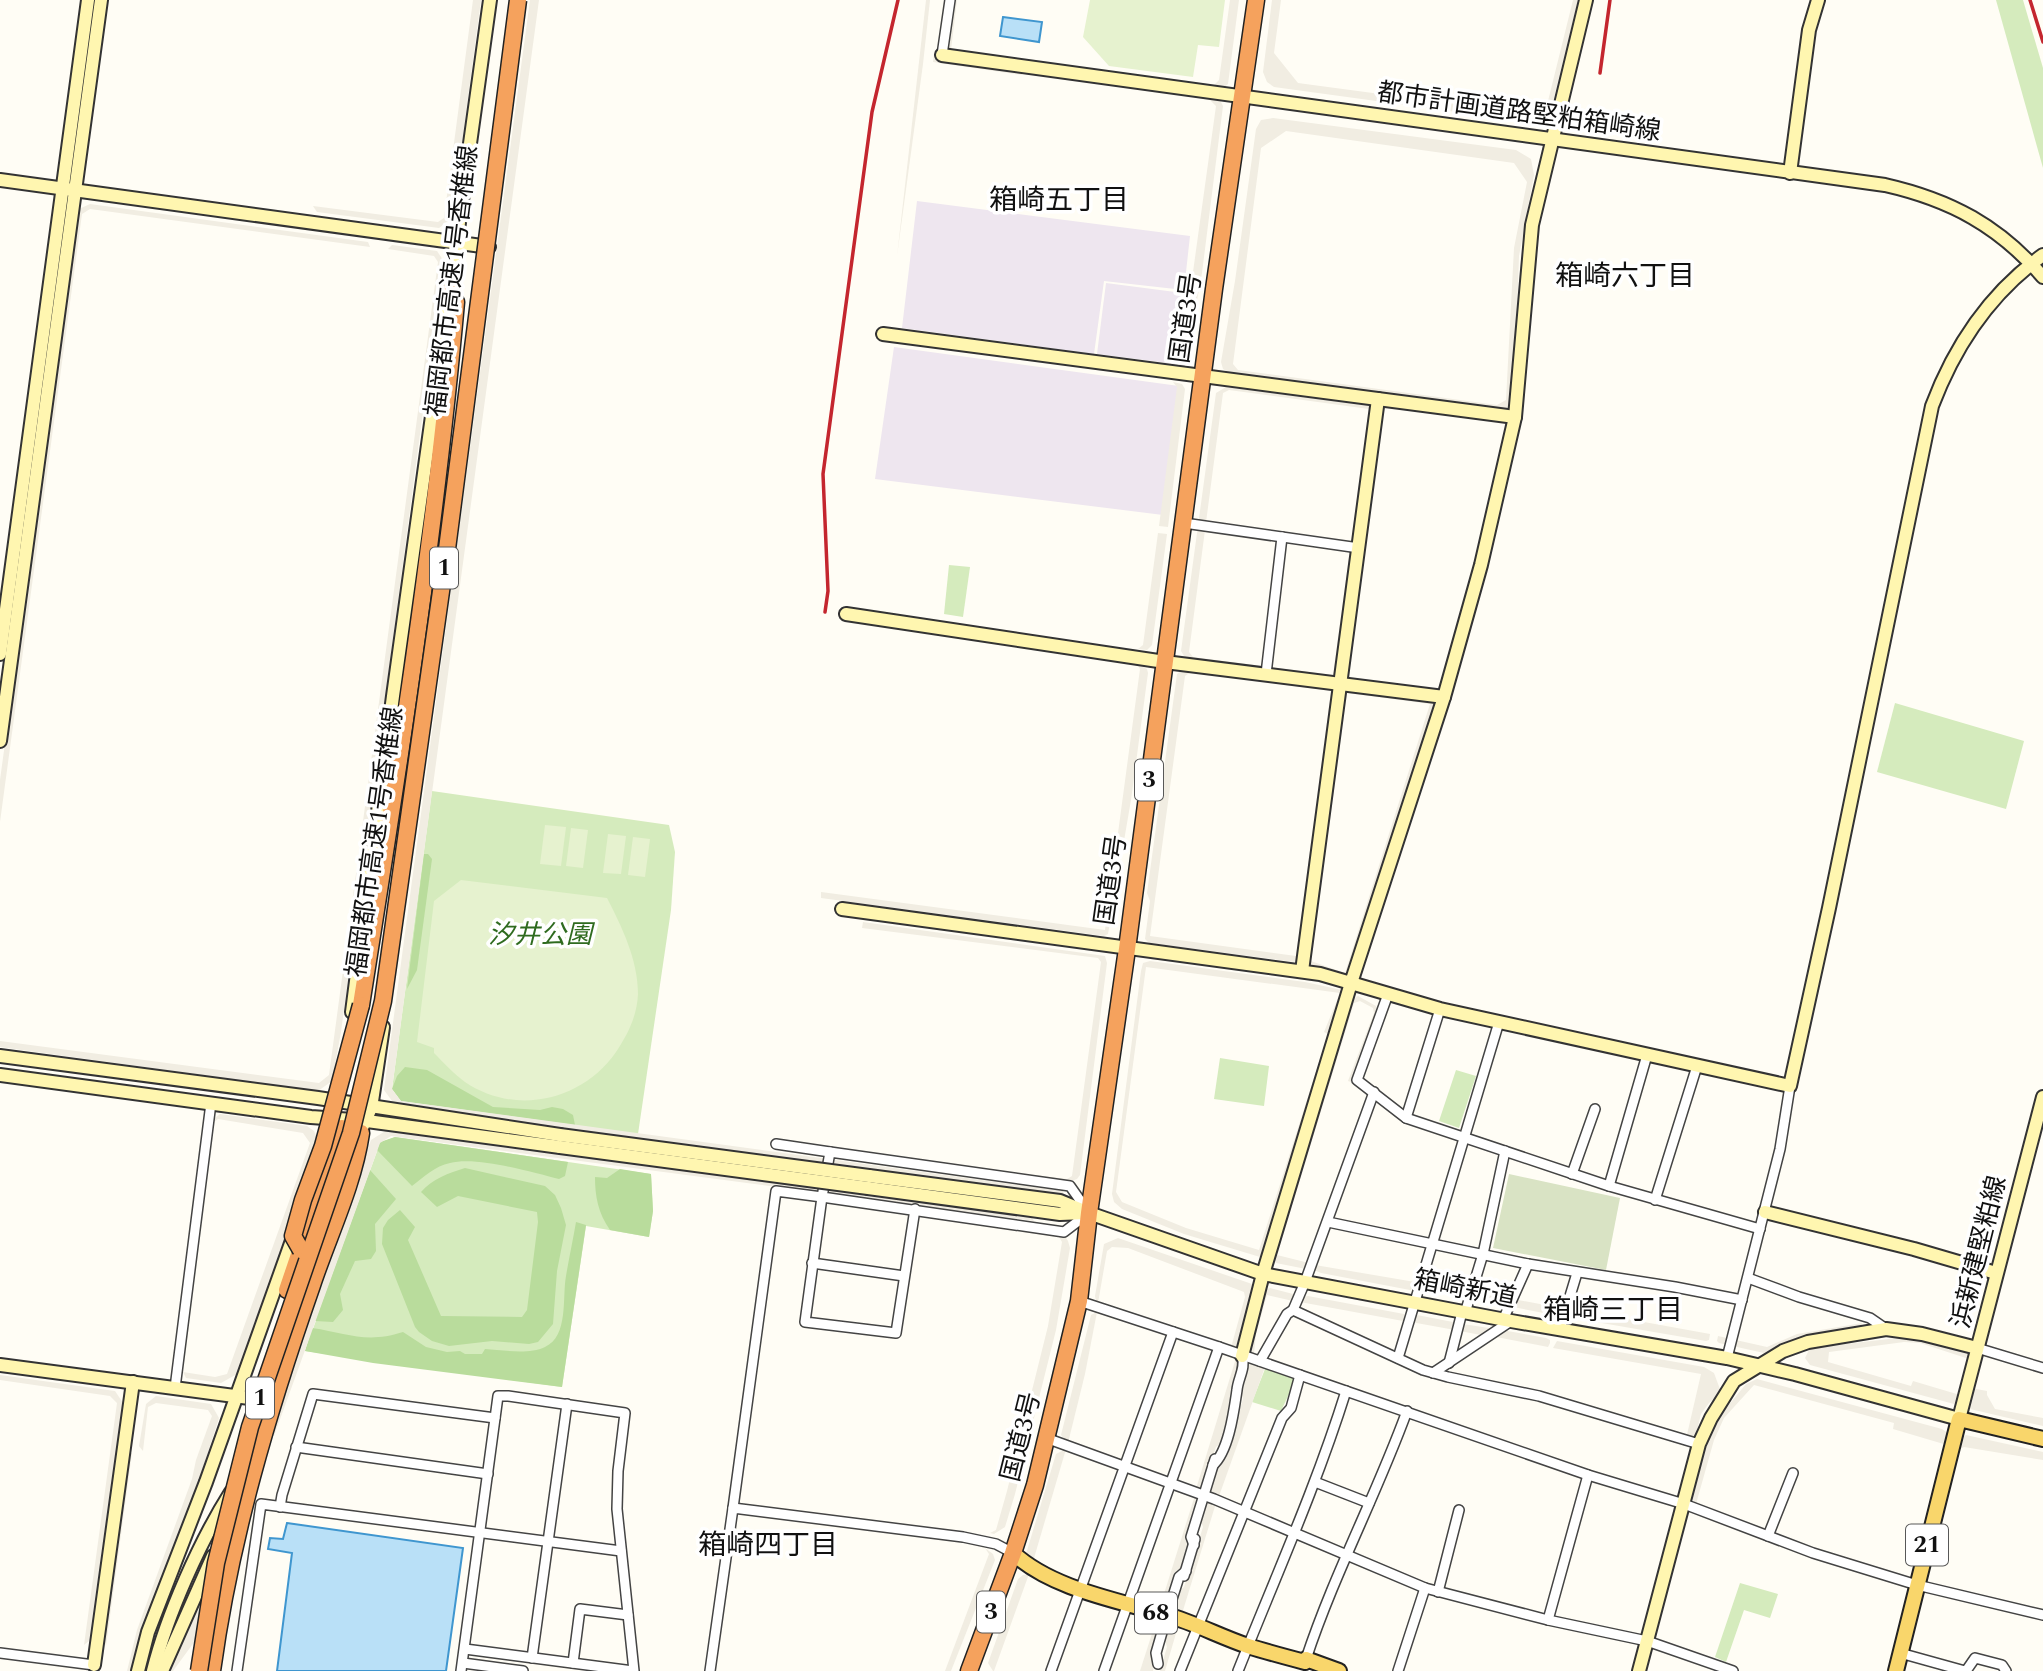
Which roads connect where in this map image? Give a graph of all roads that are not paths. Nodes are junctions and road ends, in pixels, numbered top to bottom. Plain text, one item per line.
1 (88, 0) edge
2 (101, 0) edge
3 (490, 0) edge
4 (518, 0) edge
5 (950, 0) edge
6 (1256, 0) edge
7 (1586, 0) edge
8 (1818, 0) edge
9 (942, 55) joint
10 (1242, 97) junction
11 (1552, 140) junction
12 (1790, 173) junction
13 (0, 180) edge
14 (69, 189) junction
15 (456, 241) junction
16 (489, 247) junction
17 (2043, 255) edge
18 (2031, 263) junction
19 (2043, 277) edge
20 (449, 292) junction
21 (883, 334) dead end
22 (1203, 377) junction
23 (1378, 399) junction
24 (1515, 418) junction
25 (1184, 523) junction
26 (1282, 537) junction
27 (1359, 548) junction
28 (846, 614) dead end
29 (0, 654) edge
30 (1165, 662) junction
31 (1266, 674) junction
32 (1341, 684) junction
33 (1444, 697) junction
34 (0, 741) edge
35 (842, 909) dead end
36 (1127, 949) junction
37 (1302, 971) junction
38 (1351, 983) junction
39 (1388, 994) junction
40 (1440, 1009) junction
41 (1499, 1023) junction
42 (1647, 1055) junction
43 (0, 1056) edge
44 (1697, 1066) junction
45 (0, 1075) edge
46 (1790, 1086) junction
47 (1374, 1092) junction
48 (2043, 1097) edge
49 (339, 1103) junction
50 (211, 1104) junction
51 (371, 1108) junction
52 (1595, 1109) dead end
53 (1406, 1118) junction
54 (335, 1119) junction
55 (364, 1127) junction
56 (1463, 1139) junction
57 (560, 1141) junction
58 (776, 1144) dead end
59 (1505, 1151) junction
60 (830, 1152) junction
61 (1572, 1174) junction
62 (1609, 1186) junction
63 (822, 1197) junction
64 (1655, 1200) junction
65 (915, 1209) junction
66 (1765, 1212) junction
67 (1089, 1213) junction
68 (1328, 1222) junction
69 (1760, 1229) junction
70 (1431, 1243) junction
71 (301, 1250) junction
72 (1483, 1254) junction
73 (812, 1263) junction
74 (1528, 1264) junction
75 (1577, 1273) junction
76 (1996, 1273) junction
77 (1263, 1274) junction
78 (904, 1276) junction
79 (1748, 1278) junction
80 (1305, 1282) junction
81 (1742, 1300) junction
82 (1079, 1301) junction
83 (1413, 1302) junction
84 (1293, 1310) junction
85 (1464, 1312) junction
86 (1507, 1320) junction
87 (1560, 1329) junction
88 (1886, 1329) junction
89 (1172, 1332) junction
90 (1219, 1347) junction
91 (1977, 1348) junction
92 (1242, 1356) junction
93 (1727, 1357) junction
94 (1398, 1358) junction
95 (1261, 1361) junction
96 (1450, 1363) junction
97 (0, 1364) edge
98 (1762, 1365) junction
99 (2043, 1367) edge
100 (1433, 1373) junction
101 (1300, 1375) junction
102 (133, 1382) junction
103 (175, 1388) junction
104 (1346, 1391) junction
105 (236, 1396) junction
106 (257, 1399) junction
107 (567, 1404) junction
108 (1407, 1411) junction
109 (495, 1418) junction
110 (1959, 1419) junction
111 (1046, 1438) junction
112 (2043, 1439) edge
113 (1699, 1444) junction
114 (296, 1447) junction
115 (1124, 1466) junction
116 (1793, 1473) dead end
117 (488, 1474) junction
118 (1588, 1475) junction
119 (1315, 1482) junction
120 (1171, 1483) junction
121 (233, 1488) junction
122 (1203, 1496) junction
123 (1369, 1503) junction
124 (1685, 1504) junction
125 (280, 1507) junction
126 (733, 1508) junction
127 (1459, 1510) dead end
128 (1245, 1512) junction
129 (481, 1533) junction
130 (1295, 1534) junction
131 (1768, 1536) junction
132 (549, 1541) junction
133 (621, 1551) junction
134 (1013, 1553) junction
135 (1345, 1555) junction
136 (1917, 1584) junction
137 (1424, 1588) junction
138 (1082, 1590) junction
139 (1438, 1592) junction
140 (1127, 1606) junction
141 (628, 1615) junction
142 (1167, 1615) junction
143 (2043, 1615) edge
144 (1548, 1620) junction
145 (1197, 1627) junction
146 (1647, 1641) junction
147 (1248, 1646) junction
148 (464, 1649) junction
149 (0, 1653) edge
150 (1900, 1653) junction
151 (532, 1658) junction
152 (1306, 1660) junction
153 (573, 1663) junction
154 (94, 1665) joint
155 (462, 1667) edge
156 (1157, 1668) edge
157 (1325, 1668) edge
158 (974, 1670) edge
159 (138, 1671) edge
160 (153, 1671) edge
161 (162, 1671) edge
162 (188, 1671) edge
163 (199, 1671) edge
164 (212, 1671) edge
165 (237, 1671) edge
166 (523, 1671) edge
167 (634, 1671) edge
168 (710, 1671) edge
169 (1051, 1671) edge
170 (1104, 1671) edge
171 (1180, 1671) edge
172 (1238, 1671) edge
173 (1339, 1671) edge
174 (1398, 1671) edge
175 (1639, 1671) edge
176 (1733, 1671) edge
177 (1896, 1671) edge
178 (1966, 1671) edge
179 (2006, 1671) edge

1 - 14 street
2 - 14 street
3 - 15 street
4 - 16 street
4 - 71 highway, 福岡都市高速1号香椎線 / 1, bridge
4 - 163 highway, 福岡都市高速1号香椎線 / 1, bridge
5 - 9 street
6 - 10 highway, 国道3号 / 3
7 - 11 street
8 - 12 street
9 - 10 street, 都市計画道路堅粕箱崎線
10 - 11 street, 都市計画道路堅粕箱崎線
10 - 22 highway, 国道3号 / 3
11 - 12 street, 都市計画道路堅粕箱崎線
11 - 24 street
12 - 18 street
13 - 14 street
14 - 15 street
14 - 29 street
14 - 34 street
15 - 16 street
15 - 20 street
16 - 51 street
17 - 18 street
18 - 19 street
18 - 46 street
20 - 49 street
20 - 71 highway, bridge
21 - 22 street
22 - 23 street
22 - 25 highway, 国道3号 / 3
23 - 24 street
23 - 27 street
24 - 33 street
25 - 26 street
25 - 30 highway, 国道3号 / 3
26 - 27 street
26 - 31 street
27 - 32 street
28 - 30 street
30 - 31 street
30 - 36 highway, 国道3号 / 3
31 - 32 street
32 - 33 street
32 - 37 street
33 - 38 street
35 - 36 street
36 - 37 street
36 - 67 highway, 国道3号 / 3
37 - 38 street
38 - 39 street
38 - 77 street
39 - 40 street
39 - 47 street
40 - 41 street
40 - 53 street
41 - 42 street
41 - 56 street
42 - 44 street
42 - 62 street
43 - 49 street
44 - 46 street
44 - 64 street
45 - 50 street
46 - 66 street
47 - 53 street
47 - 68 street
48 - 76 street, 浜新建堅粕線
49 - 51 street
49 - 54 street
50 - 54 street
50 - 103 street
51 - 55 street
51 - 57 street
52 - 61 street
53 - 56 street
54 - 55 street
54 - 105 street
55 - 57 street
55 - 106 street
55 - 164 highway
56 - 59 street
56 - 70 street
57 - 67 street, 箱崎新道, bridge
58 - 60 street
59 - 61 street
59 - 72 street
60 - 63 street
60 - 67 street
61 - 62 street
62 - 64 street
63 - 65 street
63 - 73 street
63 - 126 street
64 - 69 street
65 - 67 street
65 - 78 street
66 - 69 street
66 - 76 street
67 - 77 street, 箱崎新道
67 - 82 highway, 国道3号 / 3
68 - 70 street
68 - 80 street
69 - 79 street
70 - 72 street
70 - 83 street
71 - 162 highway, 福岡都市高速1号香椎線 / 1
72 - 74 street
72 - 85 street
73 - 78 street
73 - 78 street
74 - 75 street
74 - 86 street
75 - 81 street
75 - 87 street
76 - 91 street, 浜新建堅粕線
77 - 80 street, 箱崎新道
77 - 92 street
79 - 81 street
79 - 88 street
80 - 83 street, 箱崎新道
80 - 84 street
81 - 93 street
82 - 89 street
82 - 111 highway, 国道3号 / 3
83 - 85 street, 箱崎新道
83 - 94 street
84 - 94 street
84 - 95 street
85 - 86 street, 箱崎新道
85 - 96 street
86 - 87 street, 箱崎新道
86 - 96 street
87 - 93 street, 箱崎新道
88 - 91 street
88 - 98 street
89 - 90 street
89 - 115 street
90 - 92 street
90 - 120 street
91 - 99 street
91 - 110 street, 浜新建堅粕線
92 - 95 street
92 - 122 street
93 - 98 street, 箱崎新道
94 - 100 street
95 - 101 street
96 - 100 street
97 - 102 street
98 - 110 street, 箱崎新道
98 - 113 street
100 - 113 street
101 - 104 street
101 - 128 street
102 - 103 street
102 - 154 street
103 - 105 street
104 - 108 street
104 - 119 street
105 - 106 street
105 - 159 street
106 - 121 street
107 - 109 street
107 - 132 street
107 - 133 street
108 - 118 street
108 - 123 street
109 - 114 street
109 - 117 street
110 - 112 main road
110 - 136 main road, 21
111 - 115 street
111 - 134 highway, 国道3号 / 3
113 - 124 street
114 - 117 street
114 - 125 street
115 - 120 street
115 - 138 street
116 - 131 street
117 - 129 street
118 - 124 street
118 - 144 street
119 - 123 street
119 - 130 street
120 - 122 street
120 - 140 street
121 - 160 street
121 - 161 street
122 - 128 street
122 - 142 street
123 - 135 street
124 - 131 street
124 - 146 street
125 - 129 street
125 - 165 street
126 - 134 street
126 - 168 street
127 - 139 street
128 - 130 street
128 - 145 street
129 - 132 street
129 - 148 street
130 - 135 street
130 - 147 street
131 - 136 street
132 - 133 street
132 - 151 street
133 - 141 street
134 - 138 main road, 68
134 - 158 highway, 国道3号 / 3
135 - 137 street
135 - 152 street
136 - 143 street
136 - 150 main road, 21
137 - 139 street
137 - 174 street
138 - 140 main road, 68
138 - 169 street
139 - 144 street
140 - 142 main road, 68
140 - 170 street
141 - 153 street
141 - 167 street
142 - 145 main road, 68
142 - 156 street
144 - 146 street
145 - 147 main road, 68
145 - 171 street
146 - 175 street
146 - 176 street
147 - 152 main road, 68
147 - 172 street
148 - 151 street
148 - 155 street
149 - 154 street
150 - 177 main road, 21
150 - 178 street
151 - 153 street
152 - 157 main road, 68
153 - 167 street
155 - 166 street
157 - 173 main road, 68
178 - 179 street

